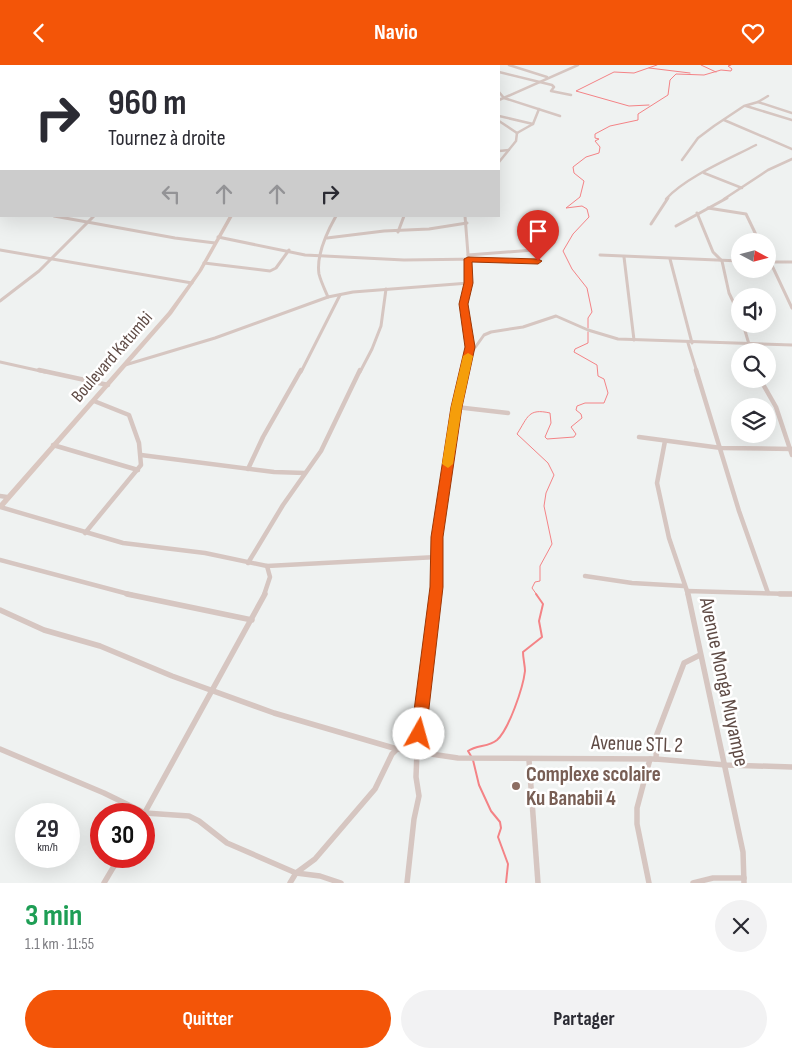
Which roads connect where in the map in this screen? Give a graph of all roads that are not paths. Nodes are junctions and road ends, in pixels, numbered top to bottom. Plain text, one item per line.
1 (509, 65) edge
2 (525, 65) edge
3 (578, 65) edge
4 (517, 67) junction
5 (500, 73) edge
6 (547, 77) junction
7 (538, 82) junction
8 (500, 93) edge
9 (571, 95) dead end
10 (768, 95) dead end
11 (504, 98) junction
12 (500, 100) edge
13 (758, 102) junction
14 (745, 105) junction
15 (539, 109) junction
16 (792, 113) edge
17 (500, 116) edge
18 (560, 116) dead end
19 (724, 120) junction
20 (792, 120) edge
21 (500, 122) edge
22 (532, 124) junction
23 (517, 133) junction
24 (756, 145) dead end
25 (792, 149) edge
26 (509, 150) junction
27 (500, 151) edge
28 (792, 159) edge
29 (682, 160) dead end
30 (500, 161) edge
31 (704, 173) junction
32 (742, 188) junction
33 (707, 208) junction
34 (697, 213) junction
35 (60, 217) edge
36 (93, 217) edge
37 (229, 217) edge
38 (336, 217) edge
39 (404, 217) edge
40 (465, 217) edge
41 (88, 222) junction
42 (467, 223) junction
43 (650, 224) dead end
44 (676, 226) dead end
45 (398, 232) junction
46 (755, 233) edge
47 (327, 238) junction
48 (216, 240) junction
49 (534, 250) dead end
50 (0, 251) edge
51 (290, 251) junction
52 (600, 255) dead end
53 (320, 256) junction
54 (468, 257) junction
55 (624, 257) junction
56 (52, 258) junction
57 (670, 259) junction
58 (538, 261) dead end
59 (722, 261) junction
60 (731, 261) edge
61 (776, 262) edge
62 (792, 262) edge
63 (204, 263) junction
64 (776, 276) edge
65 (192, 283) junction
66 (469, 283) junction
67 (386, 289) junction
68 (340, 295) junction
69 (328, 297) junction
70 (731, 297) edge
71 (1, 299) edge
72 (792, 308) edge
73 (634, 340) junction
74 (690, 343) junction
75 (731, 344) edge
76 (776, 345) edge
77 (792, 345) edge
78 (468, 358) junction
79 (0, 362) edge
80 (125, 365) junction
81 (108, 385) junction
82 (765, 388) edge
83 (94, 401) junction
84 (456, 407) junction
85 (508, 413) dead end
86 (639, 437) dead end
87 (665, 441) junction
88 (53, 445) junction
89 (722, 448) junction
90 (791, 449) edge
91 (141, 455) junction
92 (792, 455) edge
93 (248, 469) junction
94 (138, 470) junction
95 (305, 473) junction
96 (3, 497) edge
97 (0, 507) edge
98 (85, 533) junction
99 (438, 557) junction
100 (0, 560) edge
101 (248, 563) junction
102 (268, 566) junction
103 (585, 576) dead end
104 (686, 589) junction
105 (768, 593) junction
106 (792, 594) edge
107 (0, 610) edge
108 (252, 620) junction
109 (700, 655) junction
110 (212, 690) junction
111 (0, 749) edge
112 (397, 749) junction
113 (417, 752) junction
114 (653, 759) junction
115 (529, 760) junction
116 (726, 765) junction
117 (792, 767) edge
118 (123, 803) edge
119 (150, 803) edge
120 (155, 814) edge
121 (113, 868) edge
122 (296, 873) junction
123 (744, 880) edge
124 (104, 883) edge
125 (290, 883) edge
126 (341, 883) edge
127 (407, 883) edge
128 (538, 883) edge
129 (649, 883) edge
130 (693, 883) edge

1 - 4 street
2 - 4 street
3 - 6 street
4 - 6 street
5 - 7 street
6 - 7 street
7 - 9 street
7 - 11 street
8 - 11 street
10 - 13 street
11 - 12 street
11 - 15 street
13 - 14 street
13 - 16 street
14 - 19 street
14 - 20 street
15 - 18 street
15 - 22 street
17 - 22 street
19 - 25 street
19 - 29 street
21 - 23 street
22 - 23 street
23 - 26 street
24 - 31 street
26 - 27 street
26 - 30 street
28 - 32 street
31 - 32 street
31 - 43 street
32 - 33 street
33 - 34 street
33 - 46 street
34 - 44 street
34 - 59 street
35 - 41 street
36 - 41 street
37 - 48 street, Boulevard Katumbi
38 - 47 street
39 - 45 street
40 - 42 street
41 - 48 street
41 - 56 street
42 - 45 street
42 - 54 street
45 - 47 street
47 - 53 street
48 - 51 street
48 - 63 street, Boulevard Katumbi
49 - 54 street
50 - 56 street
51 - 53 street
51 - 63 street
52 - 55 street
53 - 54 street
53 - 69 street
54 - 58 street
54 - 66 street
55 - 57 street
55 - 73 street
56 - 65 street
56 - 71 street
57 - 59 street
57 - 74 street
59 - 60 street
59 - 70 street
61 - 62 street
63 - 65 street, Boulevard Katumbi
64 - 72 street
65 - 80 street, Boulevard Katumbi
66 - 67 street
66 - 78 street
67 - 68 street
67 - 95 street
68 - 69 street
68 - 93 street
69 - 80 street
73 - 74 street
73 - 78 street
74 - 75 street
74 - 89 street
76 - 77 street
78 - 84 street
79 - 81 street
80 - 81 street, Boulevard Katumbi
81 - 83 street, Boulevard Katumbi
82 - 90 street
83 - 88 street, Boulevard Katumbi
83 - 91 street
84 - 85 street
84 - 99 street
86 - 87 street
87 - 89 street
87 - 104 street
88 - 94 street
88 - 96 street, Boulevard Katumbi
89 - 90 street
89 - 105 street
90 - 92 street
91 - 93 street
91 - 94 street
93 - 95 street
94 - 98 street
95 - 101 street
96 - 97 street, Boulevard Katumbi
97 - 98 street
98 - 101 street
99 - 102 street
99 - 113 street
100 - 108 street
101 - 102 street
102 - 108 street
103 - 104 street
104 - 105 street, Avenue Monga Muyampe
104 - 109 street, Avenue Monga Muyampe
105 - 106 street, Avenue Monga Muyampe
107 - 110 street
108 - 110 street
109 - 114 street
109 - 116 street, Avenue Monga Muyampe
110 - 112 street
110 - 119 street
111 - 118 street
112 - 113 street
112 - 122 street
113 - 115 street, Avenue STL 2
113 - 127 street
114 - 115 street, Avenue STL 2
114 - 116 street, Avenue STL 2
114 - 129 street
115 - 128 street
116 - 117 street, Avenue STL 2
116 - 123 street, Avenue Monga Muyampe
120 - 122 street
121 - 124 street
122 - 125 street
122 - 126 street
123 - 130 street

